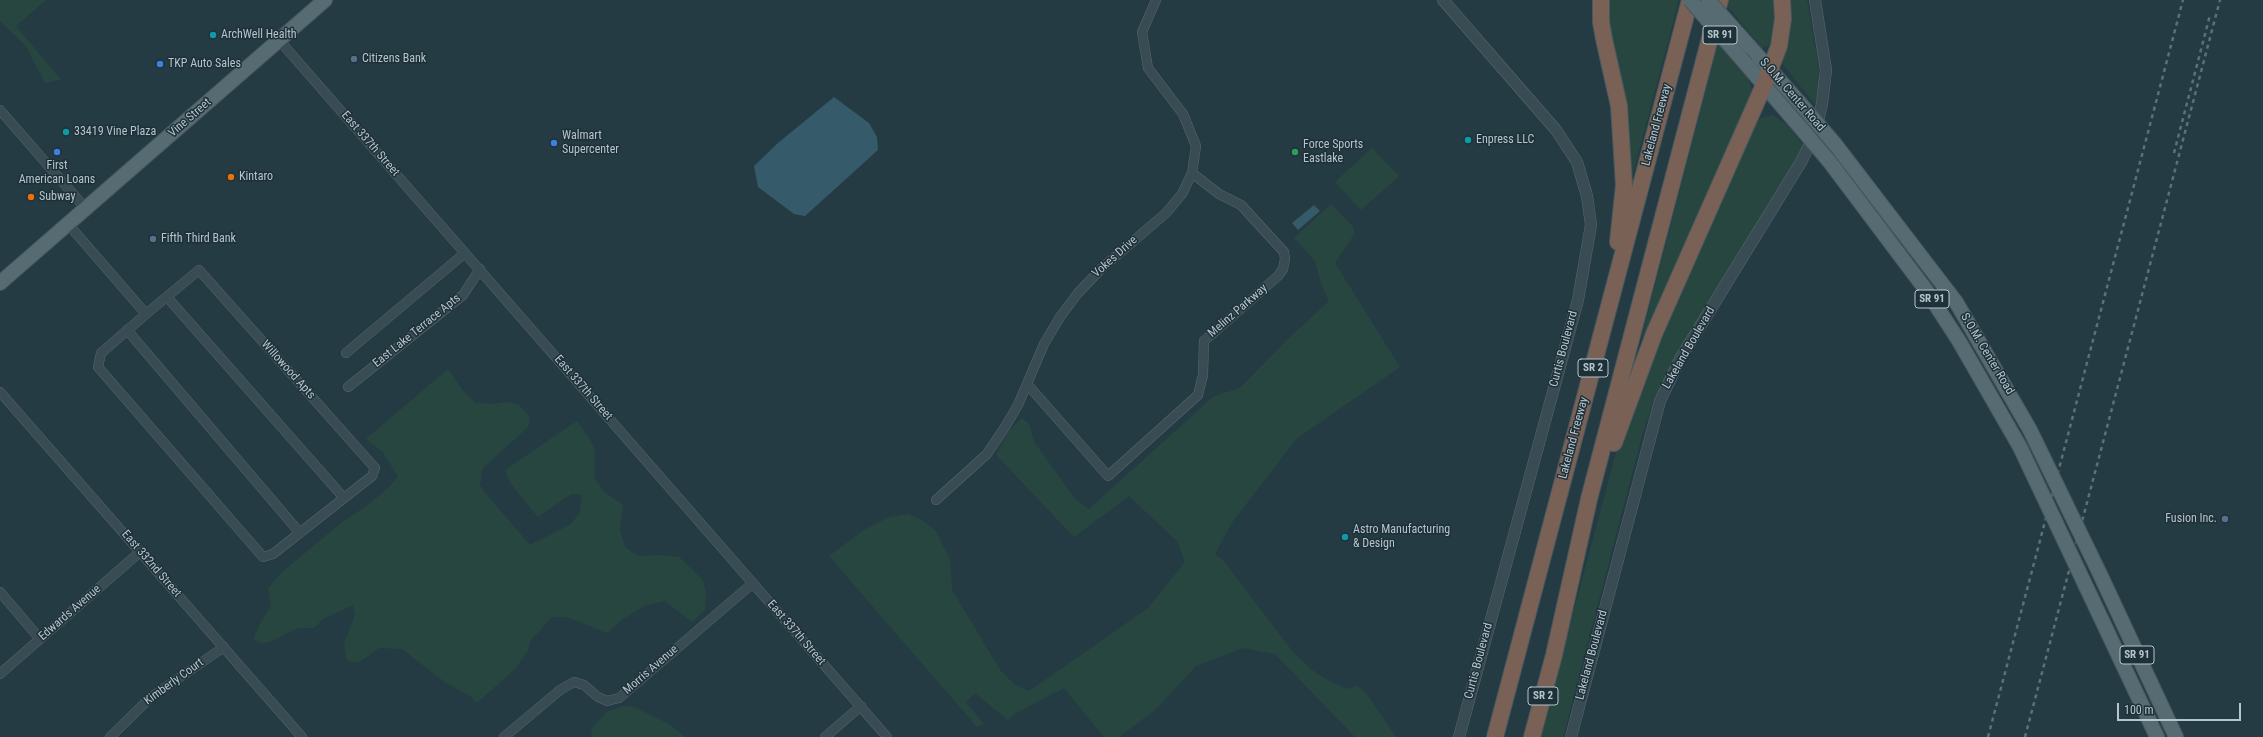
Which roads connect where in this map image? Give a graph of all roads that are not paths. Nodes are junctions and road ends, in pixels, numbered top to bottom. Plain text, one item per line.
1 (325, 0) edge
2 (1156, 0) edge
3 (1443, 0) edge
4 (1601, 0) edge
5 (1690, 0) edge
6 (1708, 0) edge
7 (1720, 0) edge
8 (1782, 0) edge
9 (1815, 0) edge
10 (279, 40) junction
11 (1770, 69) junction
12 (1764, 85) junction
13 (0, 110) edge
14 (1192, 174) junction
15 (86, 209) junction
16 (68, 224) junction
17 (465, 253) junction
18 (480, 269) junction
19 (0, 283) edge
20 (1612, 296) junction
21 (167, 297) junction
22 (146, 314) junction
23 (127, 330) junction
24 (346, 353) dead end
25 (1027, 384) junction
26 (348, 387) dead end
27 (0, 392) edge
28 (344, 498) junction
29 (1589, 499) junction
30 (936, 500) dead end
31 (300, 533) junction
32 (140, 552) junction
33 (753, 583) junction
34 (0, 592) edge
35 (40, 639) junction
36 (224, 647) junction
37 (0, 674) edge
38 (861, 706) junction
39 (515, 734) edge
40 (110, 737) edge
41 (302, 737) edge
42 (504, 737) edge
43 (825, 737) edge
44 (887, 737) edge
45 (1459, 737) edge
46 (1495, 737) edge
47 (1532, 737) edge
48 (1571, 737) edge
49 (2157, 737) edge
50 (2176, 737) edge

1 - 10 main road, Vine Street
2 - 14 street, Vokes Drive
3 - 45 street, Curtis Boulevard
4 - 20 highway
5 - 12 main road, S.O.M. Center Road / SR 91, bridge
5 - 20 highway, Lakeland Freeway / SR 2
6 - 11 main road, S.O.M. Center Road / SR 91, bridge
7 - 29 highway, SR 2
8 - 11 highway
9 - 48 street, Lakeland Boulevard
10 - 15 main road, Vine Street
10 - 17 street, East 337th Street
11 - 12 highway
11 - 50 main road, S.O.M. Center Road / SR 91, bridge
12 - 29 highway
12 - 49 main road, S.O.M. Center Road / SR 91, bridge
13 - 15 street
14 - 25 street, Vokes Drive
14 - 25 street, Melinz Parkway
15 - 16 main road, Vine Street
16 - 19 main road, Vine Street
16 - 22 street
17 - 18 street, East 337th Street
17 - 24 street
18 - 26 street, East Lake Terrace Apts
18 - 33 street, East 337th Street
20 - 46 highway, Lakeland Freeway / SR 2
21 - 22 street, Willowood Apts
21 - 28 street
21 - 28 street, Willowood Apts
22 - 23 street, Willowood Apts
23 - 31 street
23 - 31 street, Willowood Apts
25 - 30 street, Vokes Drive
27 - 32 street, East 332nd Street
28 - 31 street, Willowood Apts
29 - 47 highway, SR 2
32 - 35 street, Edwards Avenue
32 - 36 street, East 332nd Street
33 - 38 street, East 337th Street
33 - 39 street, Morris Avenue
34 - 35 street
35 - 37 street, Edwards Avenue
36 - 40 street, Kimberly Court
36 - 41 street, East 332nd Street
38 - 43 street
38 - 44 street, East 337th Street
39 - 42 street, Morris Avenue

